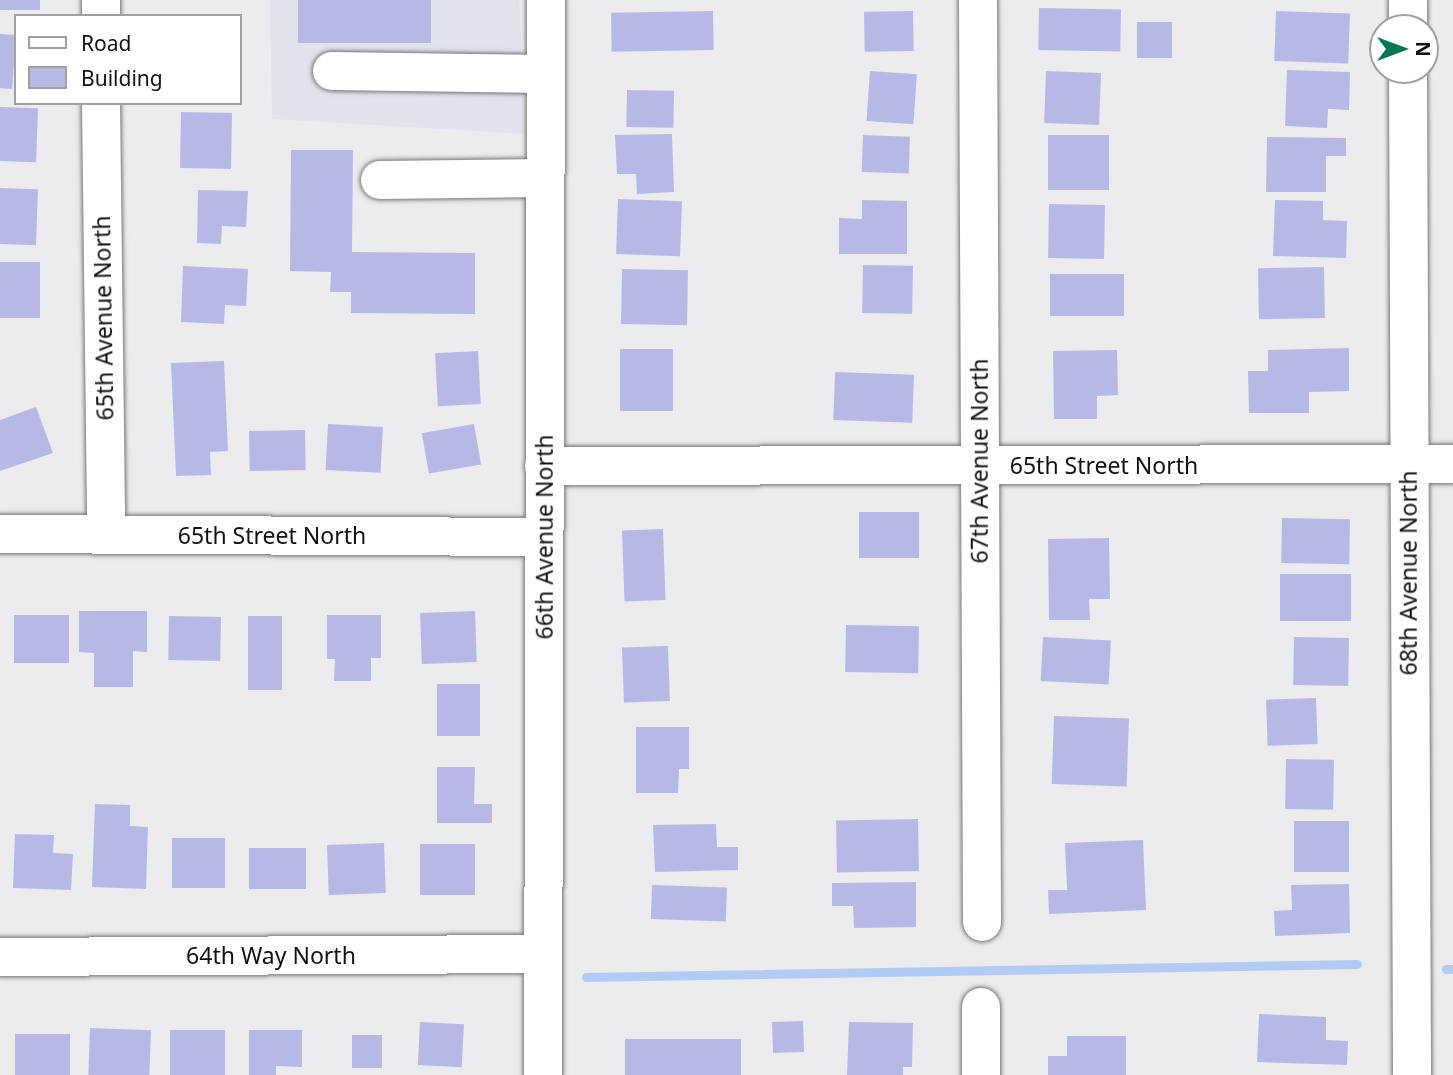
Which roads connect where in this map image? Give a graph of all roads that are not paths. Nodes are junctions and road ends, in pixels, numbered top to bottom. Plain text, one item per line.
1 (546, 0) edge
2 (978, 0) edge
3 (332, 71) dead end
4 (545, 74) junction
5 (1408, 84) edge
6 (101, 105) edge
7 (545, 178) junction
8 (380, 180) dead end
9 (1408, 464) junction
10 (1453, 464) edge
11 (979, 466) junction
12 (544, 467) junction
13 (0, 534) edge
14 (106, 534) junction
15 (543, 537) junction
16 (982, 922) dead end
17 (542, 954) junction
18 (0, 957) edge
19 (981, 1007) dead end
20 (543, 1075) edge
21 (981, 1075) edge
22 (1412, 1075) edge

1 - 4 street, 66th Avenue North
2 - 11 street, 67th Avenue North
3 - 4 street
4 - 7 street, 66th Avenue North
5 - 9 street, 68th Avenue North
6 - 14 street, 65th Avenue North
7 - 8 street
7 - 12 street, 66th Avenue North
9 - 10 street, 65th Street North
9 - 11 street, 65th Street North
9 - 22 street, 68th Avenue North
11 - 12 street, 65th Street North
11 - 16 street, 67th Avenue North
12 - 15 street, 66th Avenue North
13 - 14 street, 65th Street North
14 - 15 street, 65th Street North
15 - 17 street, 66th Avenue North
17 - 18 street, 64th Way North
17 - 20 street, 66th Avenue North
19 - 21 street

